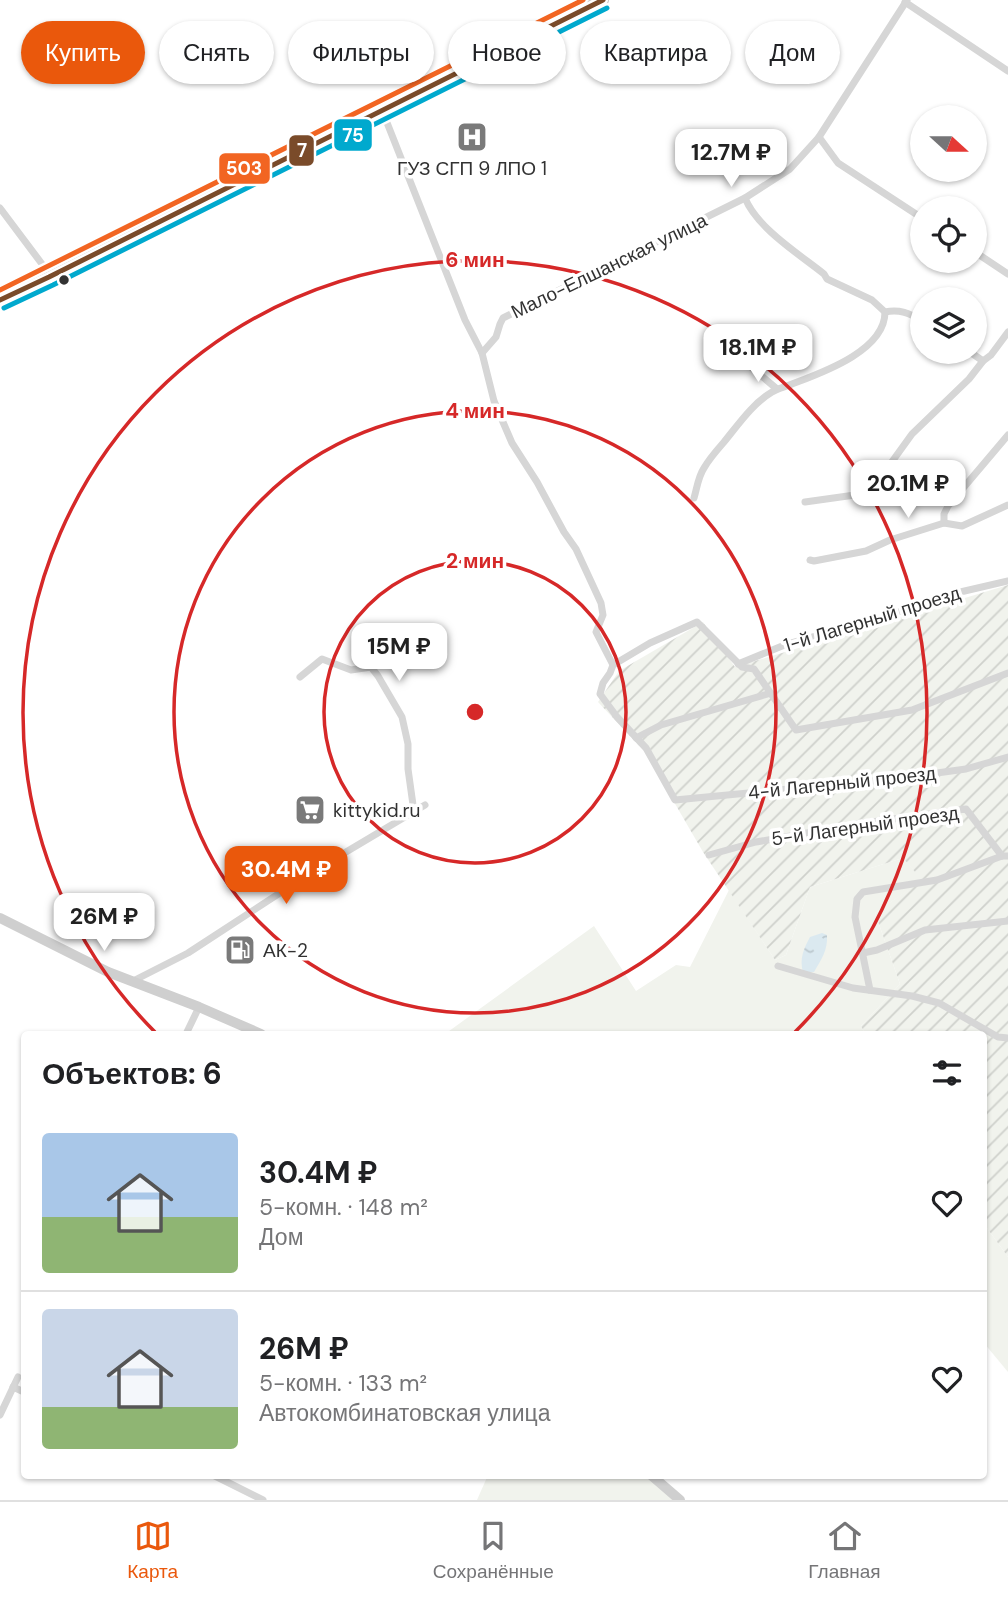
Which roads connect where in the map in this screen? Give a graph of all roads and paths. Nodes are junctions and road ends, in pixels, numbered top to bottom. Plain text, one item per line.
1 (603, 0) edge
2 (906, 1) edge
3 (1008, 71) edge
4 (382, 110) junction
5 (819, 137) junction
6 (745, 198) junction
7 (0, 208) edge
8 (910, 210) edge
9 (987, 260) edge
10 (1008, 274) edge
11 (49, 277) junction
12 (0, 300) edge
13 (885, 313) junction
14 (910, 314) edge
15 (1008, 332) edge
16 (482, 353) junction
17 (987, 358) edge
18 (981, 364) edge
19 (751, 367) dead end
20 (777, 389) junction
21 (1008, 435) edge
22 (694, 498) dead end
23 (805, 502) dead end
24 (1008, 505) edge
25 (944, 523) junction
26 (810, 560) dead end
27 (1008, 581) edge
28 (738, 664) junction
29 (613, 665) junction
30 (1008, 673) edge
31 (300, 677) dead end
32 (771, 693) junction
33 (636, 738) junction
34 (1008, 757) edge
35 (425, 805) dead end
36 (414, 812) junction
37 (709, 855) dead end
38 (1005, 856) edge
39 (0, 918) edge
40 (1008, 921) edge
41 (863, 953) junction
42 (778, 966) dead end
43 (133, 982) junction
44 (870, 990) junction
45 (199, 1007) junction
46 (187, 1031) edge
47 (254, 1031) edge
48 (1008, 1038) edge
49 (18, 1377) dead end
50 (13, 1387) junction
51 (21, 1391) edge
52 (0, 1415) edge
53 (221, 1479) edge
54 (656, 1479) edge
55 (263, 1500) edge
56 (680, 1500) edge

1 - 4 main road
2 - 3 street
2 - 5 street, Мало-Елшанская улица
4 - 11 main road
4 - 16 street
5 - 6 street, Мало-Елшанская улица
5 - 8 street
6 - 13 street
6 - 16 street, Мало-Елшанская улица
7 - 11 street
9 - 10 street
11 - 12 main road
13 - 14 street
13 - 20 street
15 - 17 street
16 - 29 street
18 - 23 street
19 - 20 street
20 - 22 street
21 - 25 street
24 - 25 street
25 - 26 street
27 - 28 street, 1-й Лагерный проезд
28 - 29 street
28 - 32 street
29 - 33 street
30 - 32 street
31 - 36 street
32 - 33 street
33 - 34 street, 4-й Лагерный проезд
35 - 36 street
36 - 43 street
37 - 38 street, 5-й Лагерный проезд
38 - 41 street
39 - 43 street
40 - 41 street
41 - 44 street
42 - 44 street
43 - 45 street
44 - 48 street
45 - 46 street
45 - 47 street
49 - 50 street
50 - 51 street
50 - 52 street
53 - 55 street
54 - 56 street

